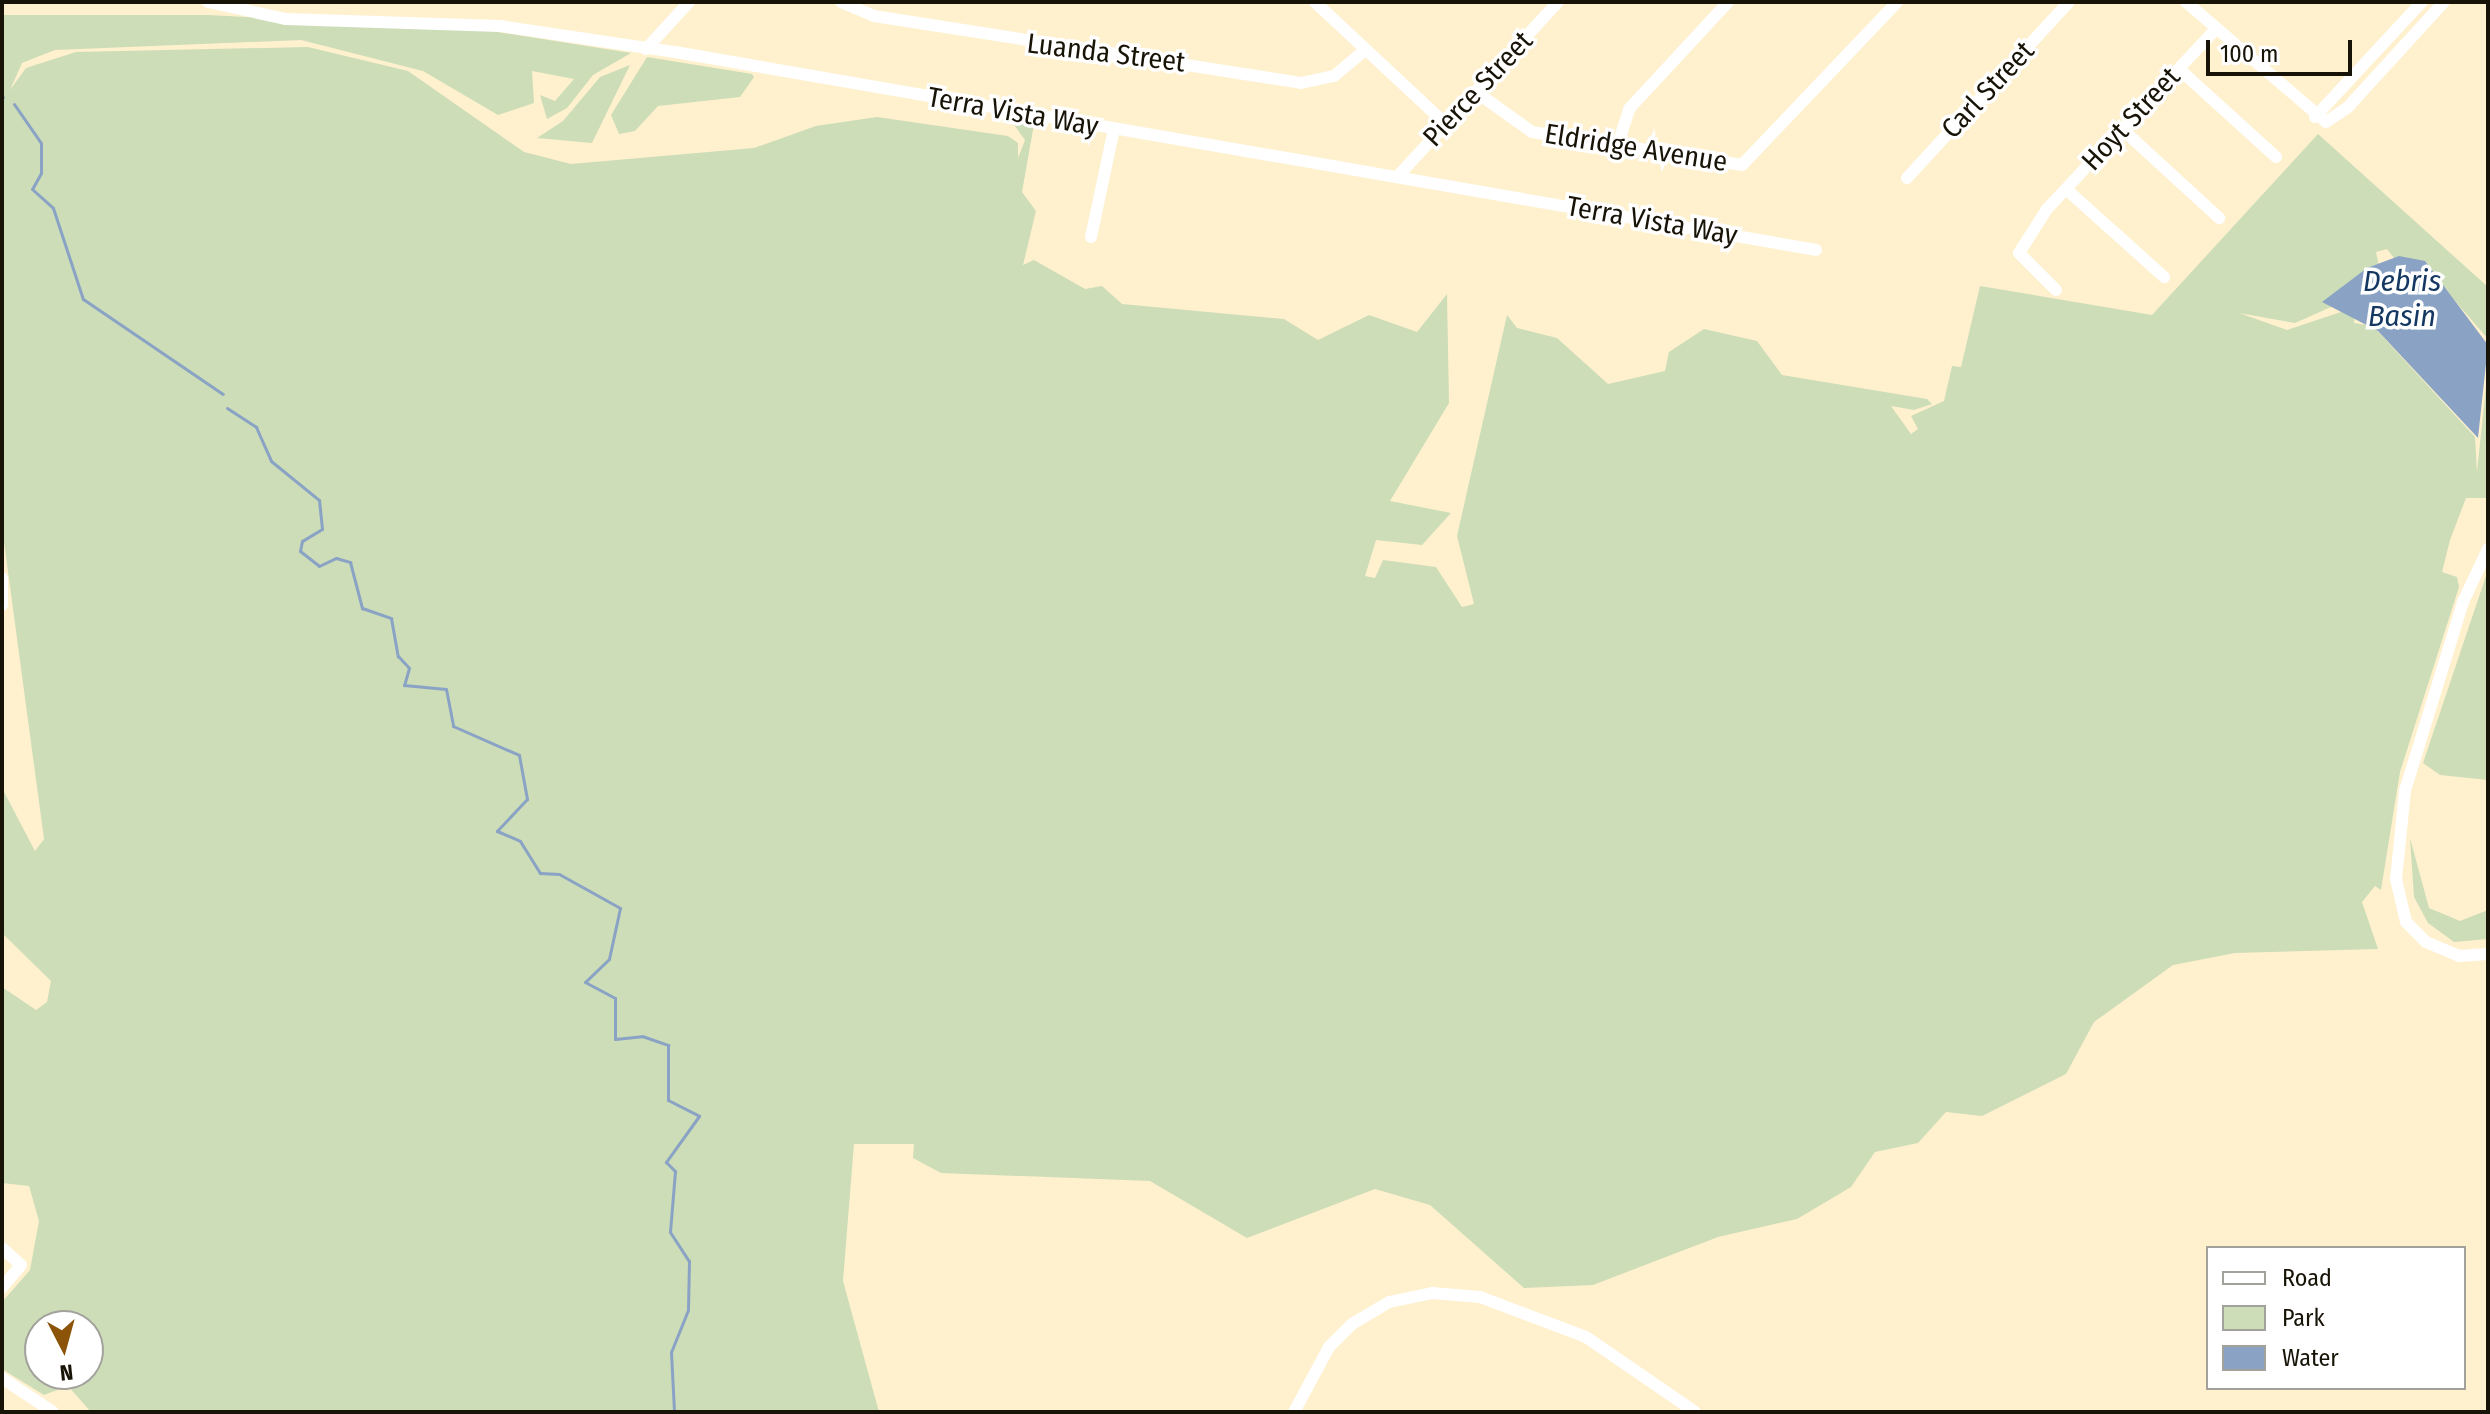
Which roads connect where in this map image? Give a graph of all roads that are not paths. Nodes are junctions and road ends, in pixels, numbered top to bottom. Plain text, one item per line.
1 (208, 2) edge
2 (689, 2) edge
3 (841, 2) edge
4 (1315, 2) edge
5 (1558, 2) edge
6 (1728, 2) edge
7 (1897, 2) edge
8 (2069, 2) edge
9 (2186, 2) edge
10 (2422, 2) edge
11 (2444, 2) edge
12 (2404, 21) junction
13 (2216, 29) junction
14 (2416, 33) junction
15 (646, 49) junction
16 (1365, 50) junction
17 (2179, 69) junction
18 (1476, 92) junction
19 (2315, 117) junction
20 (1446, 124) junction
21 (1114, 129) junction
22 (2122, 129) junction
23 (1617, 147) junction
24 (2276, 157) dead end
25 (1398, 176) junction
26 (1907, 178) dead end
27 (2066, 189) junction
28 (2219, 218) dead end
29 (1091, 237) dead end
30 (1816, 250) dead end
31 (2164, 277) dead end
32 (2056, 290) dead end
33 (2488, 549) edge
34 (2, 578) edge
35 (2, 600) edge
36 (2488, 954) edge
37 (2, 1248) edge
38 (2, 1288) edge
39 (2, 1378) edge
40 (53, 1412) edge
41 (1294, 1412) edge
42 (1695, 1412) edge

1 - 15 street, Terra Vista Way
2 - 15 street
3 - 16 street, Luanda Street
4 - 16 street
5 - 18 street, Pierce Street
6 - 23 street
7 - 23 street, Eldridge Avenue
8 - 26 street, Carl Street
9 - 13 street
10 - 12 street
11 - 14 street
12 - 14 street
12 - 19 street
13 - 17 street, Hoyt Street
13 - 19 street
14 - 19 street
15 - 21 street, Terra Vista Way
16 - 20 street
17 - 22 street, Hoyt Street
17 - 24 street
18 - 20 street, Pierce Street
18 - 23 street, Eldridge Avenue
20 - 25 street, Pierce Street
21 - 25 street, Terra Vista Way
21 - 29 street
22 - 27 street, Hoyt Street
22 - 28 street
25 - 30 street, Terra Vista Way
27 - 31 street
27 - 32 street, Hoyt Street
33 - 36 street
34 - 35 street
37 - 38 street
39 - 40 street
41 - 42 street

